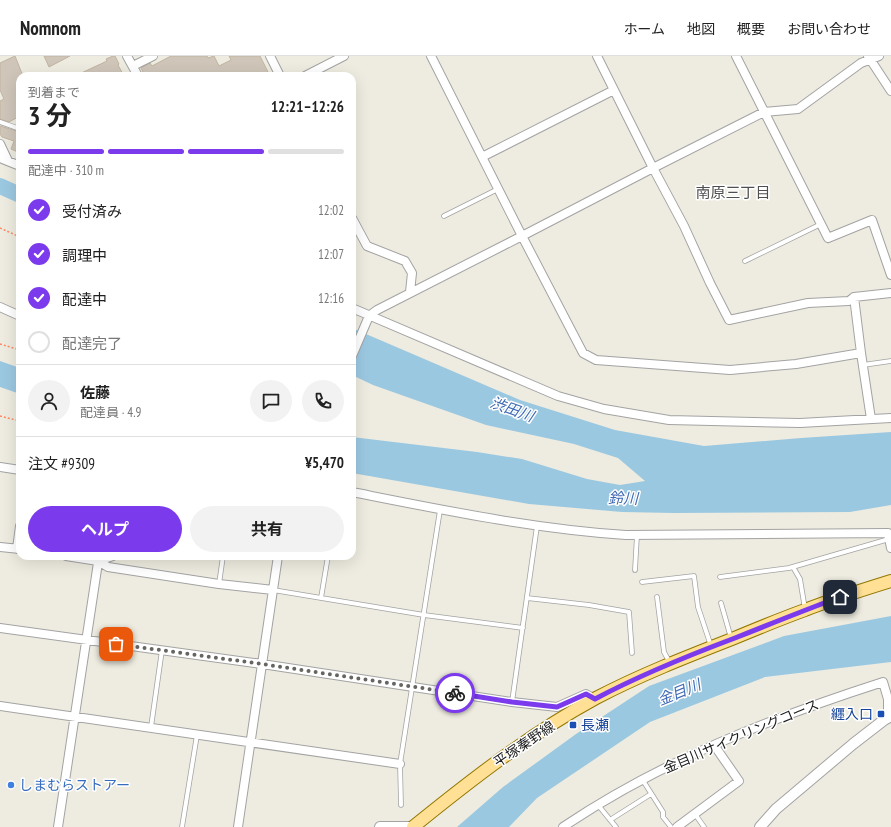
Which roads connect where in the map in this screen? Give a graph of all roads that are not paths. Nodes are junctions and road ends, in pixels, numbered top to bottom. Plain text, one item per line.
1 (127, 56) edge
2 (153, 56) edge
3 (270, 56) edge
4 (344, 56) edge
5 (431, 56) edge
6 (597, 56) edge
7 (736, 56) edge
8 (879, 56) edge
9 (869, 58) edge
10 (133, 66) junction
11 (136, 72) edge
12 (278, 72) edge
13 (313, 72) edge
14 (614, 90) junction
15 (891, 91) edge
16 (764, 112) junction
17 (0, 122) edge
18 (16, 128) edge
19 (0, 144) edge
20 (482, 157) junction
21 (4, 159) edge
22 (16, 164) edge
23 (653, 168) junction
24 (498, 189) junction
25 (444, 216) dead end
26 (821, 224) junction
27 (356, 225) edge
28 (522, 236) junction
29 (744, 261) dead end
30 (891, 275) edge
31 (410, 292) junction
32 (891, 293) edge
33 (854, 297) junction
34 (0, 307) edge
35 (356, 310) edge
36 (16, 314) edge
37 (369, 316) junction
38 (356, 347) edge
39 (861, 353) junction
40 (891, 361) edge
41 (863, 365) junction
42 (891, 418) edge
43 (871, 419) junction
44 (0, 467) edge
45 (16, 469) edge
46 (356, 493) edge
47 (440, 510) junction
48 (537, 526) junction
49 (637, 535) junction
50 (889, 539) junction
51 (0, 546) edge
52 (891, 548) edge
53 (16, 549) edge
54 (98, 560) edge
55 (100, 560) edge
56 (222, 560) edge
57 (277, 560) edge
58 (327, 560) edge
59 (793, 567) junction
60 (635, 570) dead end
61 (720, 577) dead end
62 (891, 581) edge
63 (642, 582) dead end
64 (219, 584) junction
65 (273, 590) junction
66 (657, 597) dead end
67 (321, 598) junction
68 (527, 598) junction
69 (721, 603) dead end
70 (805, 610) junction
71 (424, 615) junction
72 (0, 628) edge
73 (523, 628) junction
74 (732, 639) junction
75 (86, 640) junction
76 (711, 647) junction
77 (162, 650) junction
78 (632, 653) dead end
79 (262, 664) junction
80 (670, 664) junction
81 (413, 687) junction
82 (595, 699) junction
83 (512, 702) junction
84 (0, 706) edge
85 (75, 716) junction
86 (889, 717) edge
87 (151, 728) junction
88 (197, 734) junction
89 (251, 742) junction
90 (714, 744) junction
91 (400, 764) junction
92 (642, 779) junction
93 (651, 794) junction
94 (400, 805) dead end
95 (598, 805) junction
96 (694, 814) junction
97 (610, 820) junction
98 (573, 824) edge
99 (58, 827) edge
100 (182, 827) edge
101 (238, 827) edge
102 (380, 827) edge
103 (414, 827) edge
104 (563, 827) edge
105 (616, 827) edge
106 (671, 827) edge
107 (677, 827) edge
108 (704, 827) edge
109 (760, 827) edge

1 - 10 street
2 - 10 street
3 - 12 street
4 - 13 street
5 - 20 street
6 - 14 street
7 - 16 street
8 - 9 street
9 - 15 street
9 - 16 street
10 - 11 street
14 - 20 street
14 - 23 street
16 - 23 street
16 - 26 street
17 - 18 lane
19 - 21 street
20 - 24 street
21 - 22 street
23 - 28 street
23 - 33 street
24 - 25 lane
24 - 28 street
26 - 29 lane
26 - 30 street
27 - 31 street
28 - 31 street
28 - 39 street
31 - 37 street
32 - 33 street
33 - 39 street
34 - 36 street
35 - 37 street
37 - 38 street
37 - 43 street
39 - 41 street
40 - 41 lane
41 - 43 street
42 - 43 street
44 - 45 street
46 - 47 street
47 - 48 street
47 - 71 lane
48 - 49 street
48 - 68 lane
49 - 50 street
49 - 60 lane
50 - 52 street
50 - 59 lane
51 - 53 street
54 - 75 street
55 - 64 street
56 - 64 lane
57 - 65 street
58 - 67 lane
59 - 61 lane
59 - 70 lane
62 - 70 main road, 平塚秦野線
63 - 76 lane
64 - 65 street
65 - 67 lane
65 - 79 street
66 - 80 lane
67 - 71 lane
68 - 73 lane
68 - 78 lane
69 - 74 lane
70 - 74 main road, 平塚秦野線
71 - 73 lane
71 - 81 lane
72 - 75 street
73 - 83 lane
74 - 76 main road, 平塚秦野線
75 - 77 street
75 - 85 street
76 - 80 main road, 平塚秦野線
77 - 79 street
77 - 87 lane
79 - 81 street
79 - 89 street
80 - 82 main road, 平塚秦野線
81 - 83 street
81 - 91 lane
82 - 83 street
82 - 103 main road, 平塚秦野線
84 - 85 street
85 - 87 street
85 - 99 street
86 - 90 street, 金目川サイクリングコース
86 - 109 street
87 - 88 street
88 - 89 street
88 - 100 lane
89 - 91 street
89 - 101 street
90 - 92 street, 金目川サイクリングコース
90 - 96 street
91 - 94 lane
92 - 93 lane
92 - 95 street, 金目川サイクリングコース
93 - 97 lane
93 - 106 lane
95 - 97 lane
95 - 98 street, 金目川サイクリングコース
96 - 107 street
96 - 108 lane
97 - 105 lane
98 - 104 street, 金目川サイクリングコース
102 - 103 street

